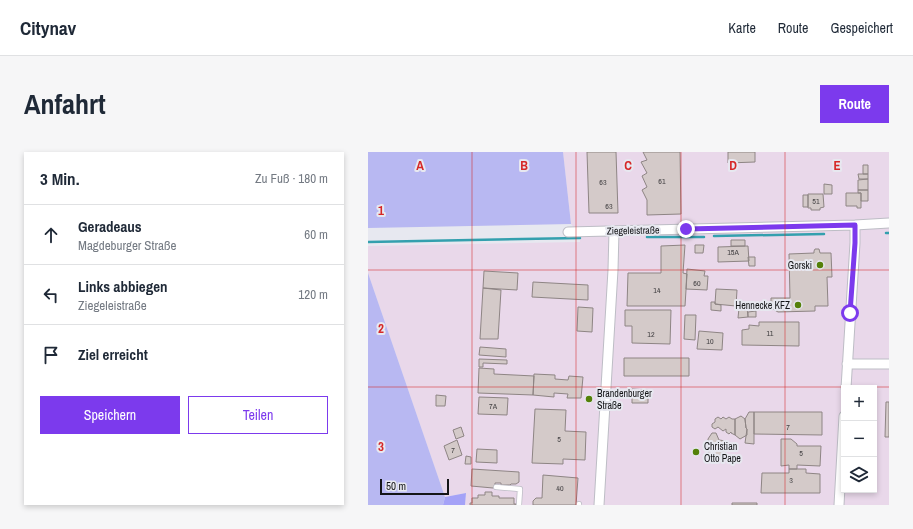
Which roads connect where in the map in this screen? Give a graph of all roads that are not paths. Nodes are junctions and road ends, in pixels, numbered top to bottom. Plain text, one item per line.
1 (889, 223) edge
2 (855, 225) junction
3 (614, 231) junction
4 (568, 232) dead end
5 (847, 364) junction
6 (889, 364) edge
7 (846, 385) edge
8 (844, 421) edge
9 (496, 487) dead end
10 (519, 505) edge
11 (599, 505) edge
12 (839, 505) edge

1 - 2 street, Ziegeleistraße
2 - 3 street, Ziegeleistraße
2 - 5 street
3 - 4 street, Ziegeleistraße
3 - 11 street
5 - 6 street
5 - 7 street
8 - 12 street
9 - 10 lane

